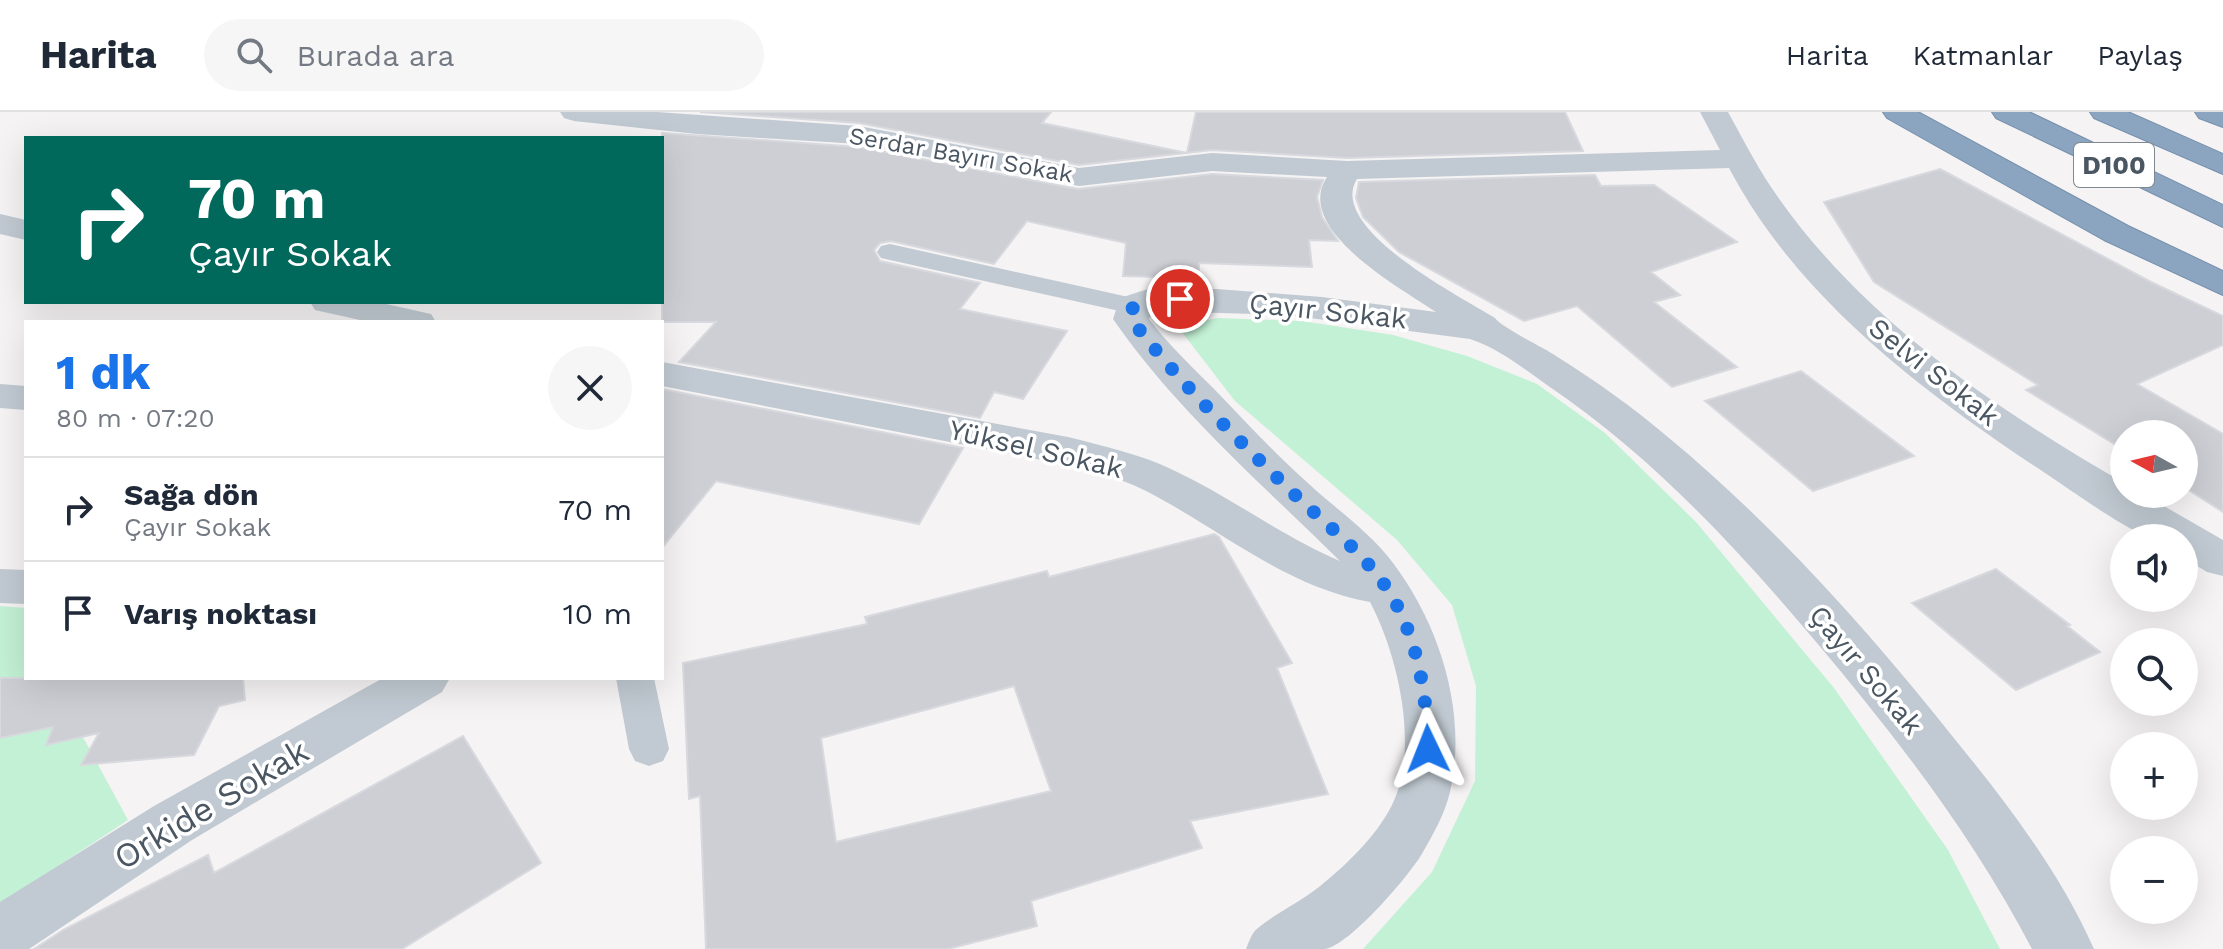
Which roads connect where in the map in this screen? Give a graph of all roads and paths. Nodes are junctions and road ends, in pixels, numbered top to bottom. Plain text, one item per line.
1 (574, 112) edge
2 (1714, 112) edge
3 (1897, 112) edge
4 (2006, 112) edge
5 (2104, 112) edge
6 (2209, 112) edge
7 (2223, 118) edge
8 (1735, 159) junction
9 (2223, 165) edge
10 (1347, 170) junction
11 (2042, 192) junction
12 (2223, 217) edge
13 (0, 224) edge
14 (24, 230) edge
15 (2223, 241) edge
16 (890, 252) dead end
17 (2223, 284) edge
18 (337, 304) edge
19 (1133, 306) junction
20 (409, 320) edge
21 (1494, 335) junction
22 (664, 374) edge
23 (0, 396) edge
24 (24, 398) edge
25 (2223, 560) edge
26 (0, 586) edge
27 (24, 587) edge
28 (1386, 588) junction
29 (422, 680) edge
30 (635, 680) edge
31 (649, 749) dead end
32 (0, 935) edge
33 (1276, 949) edge
34 (2064, 949) edge

1 - 10 street, Serdar Bayırı Sokak
2 - 8 street, Selvi Sokak
3 - 11 highway
4 - 12 highway, D100
5 - 9 highway, D100
6 - 7 highway
8 - 10 street, Serdar Bayırı Sokak
8 - 25 street, Selvi Sokak
10 - 21 street
11 - 15 highway
11 - 17 highway
13 - 14 street
16 - 19 lane
18 - 20 street
19 - 21 street, Çayır Sokak
19 - 28 street
21 - 34 street, Çayır Sokak
22 - 28 street, Yüksel Sokak
23 - 24 street
26 - 27 street
28 - 33 street
29 - 32 street, Orkide Sokak
30 - 31 lane

